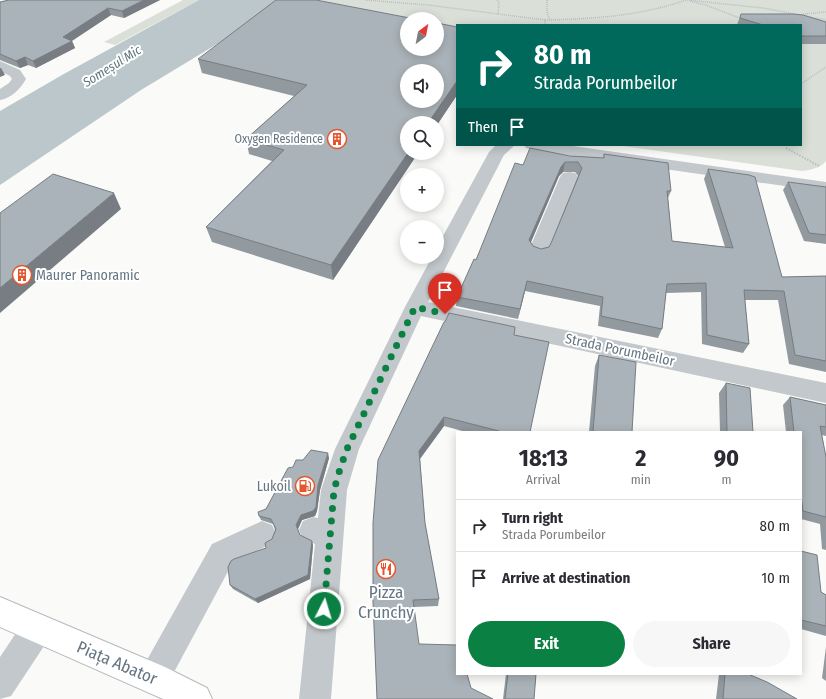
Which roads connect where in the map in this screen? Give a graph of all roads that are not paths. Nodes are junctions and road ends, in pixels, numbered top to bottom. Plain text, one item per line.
1 (0, 64) edge
2 (0, 96) edge
3 (506, 146) edge
4 (539, 146) edge
5 (579, 152) junction
6 (826, 187) edge
7 (539, 250) edge
8 (415, 307) junction
9 (826, 393) edge
10 (262, 534) dead end
11 (0, 612) edge
12 (37, 629) junction
13 (154, 678) junction
14 (0, 685) edge
15 (196, 699) edge
16 (315, 699) edge

1 - 2 street
3 - 8 street
4 - 5 street
5 - 6 street
5 - 7 street
8 - 9 street, Strada Porumbeilor
8 - 16 street
10 - 13 street
11 - 12 main road, Piața Abator
12 - 13 main road, Piața Abator
12 - 14 street
13 - 15 main road, Piața Abator

